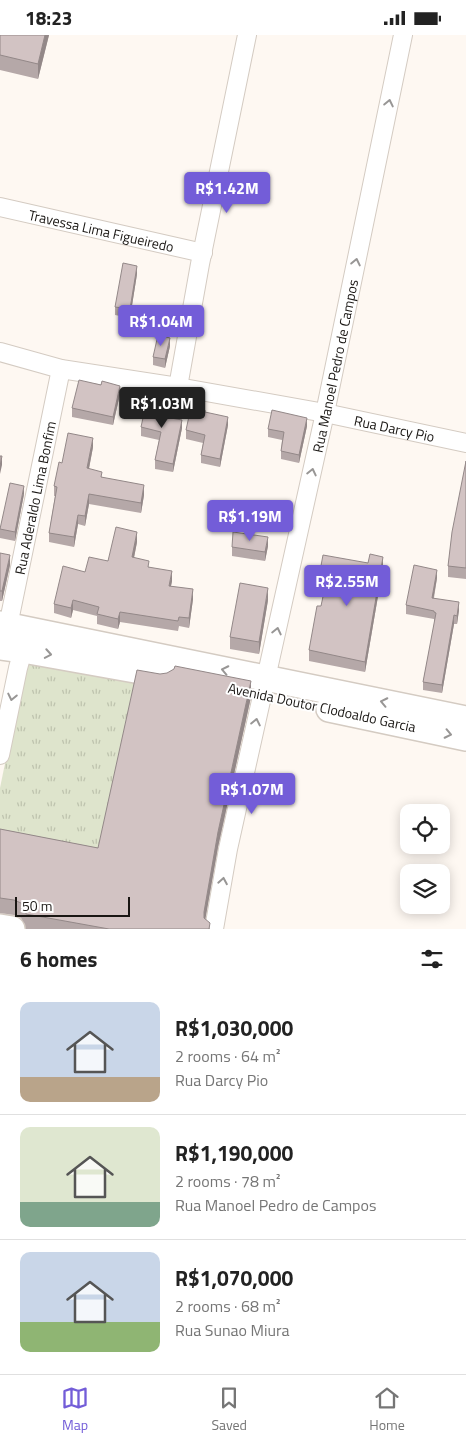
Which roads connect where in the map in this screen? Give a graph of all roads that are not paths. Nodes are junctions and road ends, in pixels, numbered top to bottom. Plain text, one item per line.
1 (247, 35) edge
2 (403, 35) edge
3 (0, 207) edge
4 (203, 253) junction
5 (0, 352) edge
6 (61, 369) junction
7 (178, 387) junction
8 (325, 413) junction
9 (466, 443) edge
10 (8, 637) edge
11 (264, 686) junction
12 (466, 719) edge
13 (466, 737) edge
14 (0, 755) edge
15 (0, 927) edge
16 (12, 929) edge
17 (214, 929) edge

1 - 4 street
8 -> 2 street, Rua Manoel Pedro de Campos
3 - 4 street, Travessa Lima Figueiredo
4 - 7 street
5 - 6 street, Rua Darcy Pio
6 - 7 street, Rua Darcy Pio
6 - 10 street, Rua Aderaldo Lima Bonfim
7 - 8 street, Rua Darcy Pio
8 - 9 street, Rua Darcy Pio
11 -> 8 street, Rua Manoel Pedro de Campos
10 - 11 main road, Avenida Doutor Clodoaldo Garcia
10 -> 14 street, Rua Aderaldo Lima Bonfim
12 -> 11 main road, Avenida Doutor Clodoaldo Garcia
11 -> 13 main road, Avenida Doutor Clodoaldo Garcia
17 -> 11 street, Rua Manoel Pedro de Campos
15 - 16 main road

